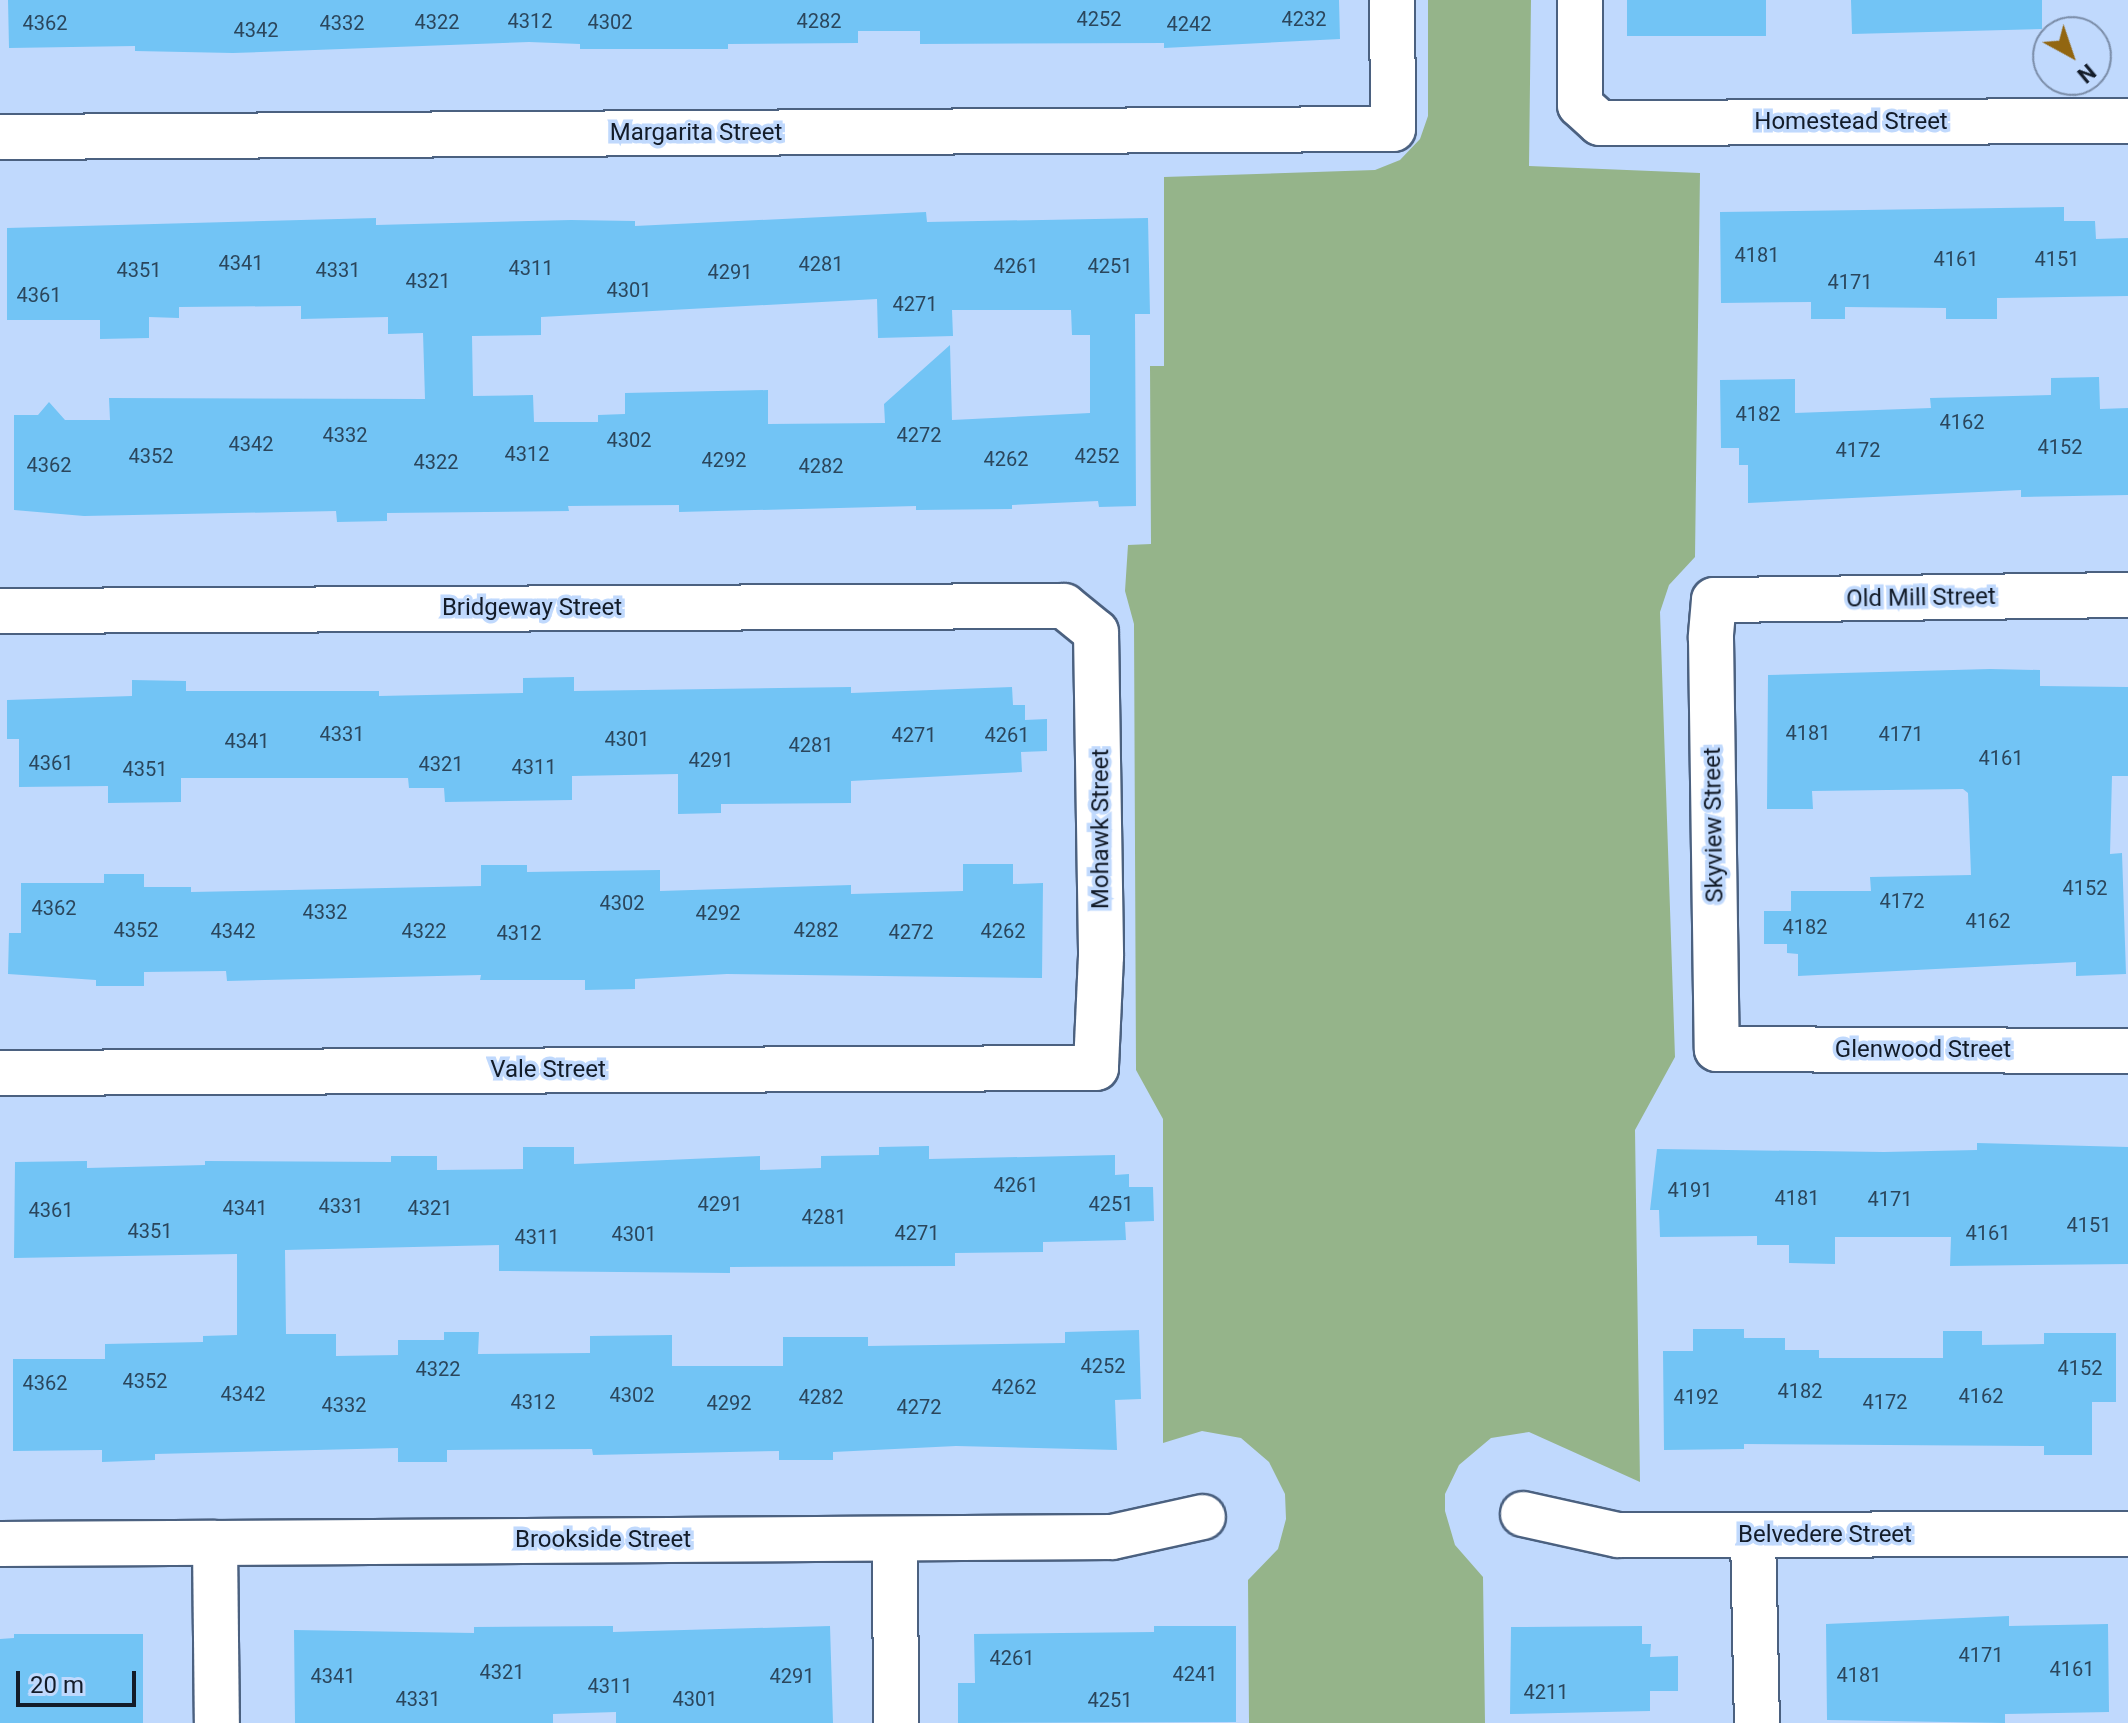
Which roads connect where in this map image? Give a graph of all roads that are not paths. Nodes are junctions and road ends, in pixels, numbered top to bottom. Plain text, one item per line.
1 (1392, 0) edge
2 (1580, 0) edge
3 (2128, 121) edge
4 (0, 137) edge
5 (2128, 595) edge
6 (1714, 600) joint
7 (1064, 606) joint
8 (0, 611) edge
9 (1717, 1049) joint
10 (2128, 1051) edge
11 (1096, 1068) joint
12 (0, 1073) edge
13 (1523, 1514) dead end
14 (1203, 1517) dead end
15 (2128, 1534) edge
16 (1753, 1535) junction
17 (895, 1539) junction
18 (215, 1543) junction
19 (0, 1544) edge
20 (217, 1723) edge
21 (896, 1723) edge
22 (1757, 1723) edge

1 - 4 street, Margarita Street
2 - 3 street, Homestead Street
5 - 6 street, Old Mill Street
6 - 9 street, Skyview Street
7 - 8 street, Bridgeway Street
7 - 11 street, Mohawk Street
9 - 10 street, Glenwood Street
11 - 12 street, Vale Street
13 - 16 street, Belvedere Street
14 - 17 street, Brookside Street
15 - 16 street, Belvedere Street
16 - 22 street
17 - 18 street, Brookside Street
17 - 21 street
18 - 19 street, Brookside Street
18 - 20 street

